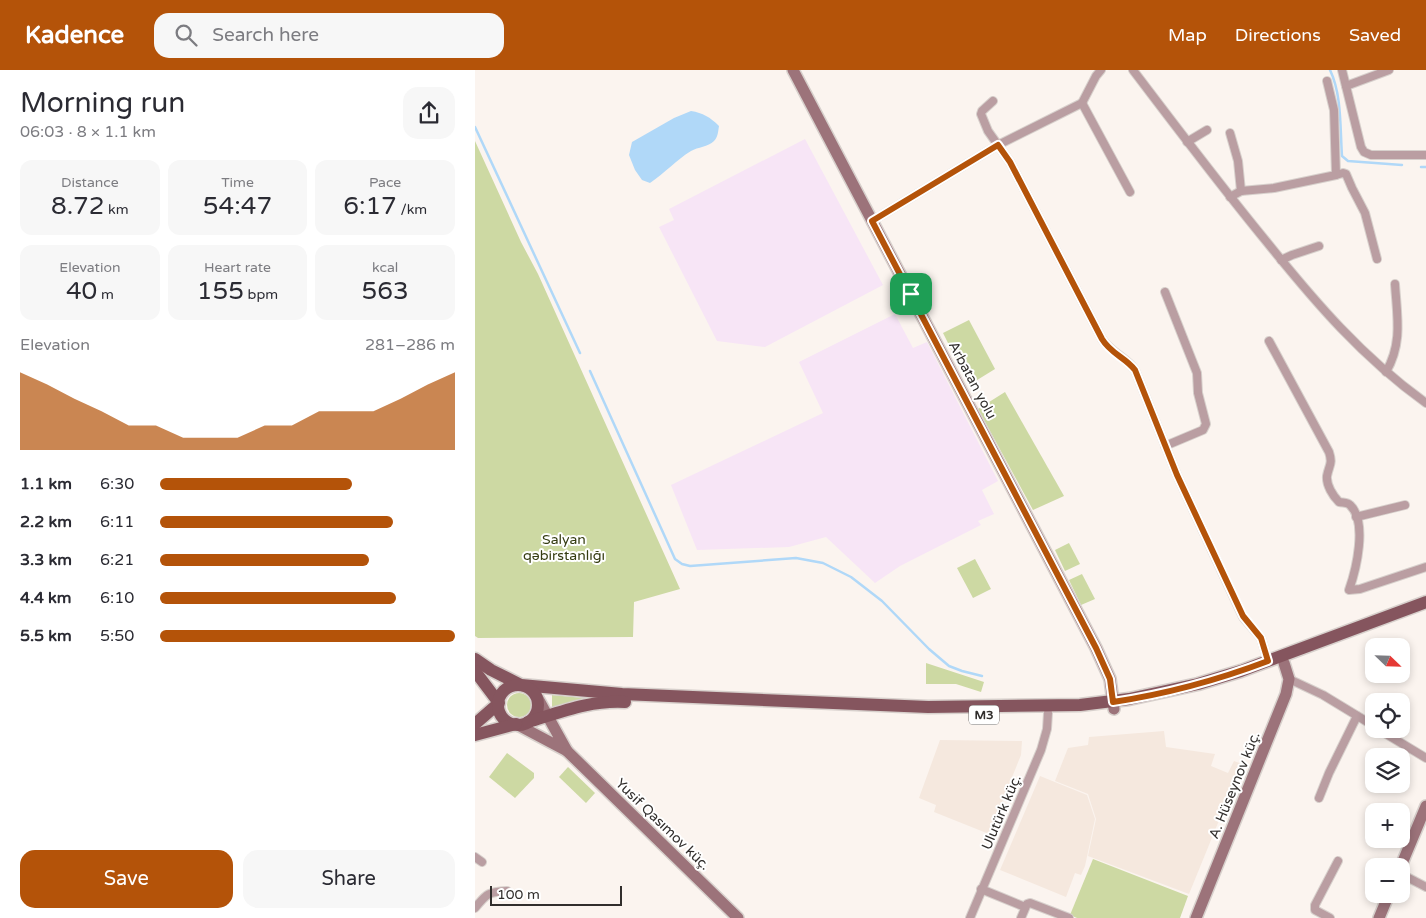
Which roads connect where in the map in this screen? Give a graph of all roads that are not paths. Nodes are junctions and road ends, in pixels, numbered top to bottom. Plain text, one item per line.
1 (793, 70) edge
2 (1101, 70) edge
3 (1133, 70) edge
4 (1342, 70) edge
5 (1389, 70) edge
6 (1327, 81) dead end
7 (1346, 86) junction
8 (993, 101) dead end
9 (1082, 103) junction
10 (1207, 130) dead end
11 (1230, 133) dead end
12 (1187, 142) junction
13 (998, 145) junction
14 (1426, 154) edge
15 (1336, 174) junction
16 (1241, 191) junction
17 (1130, 192) dead end
18 (1230, 197) junction
19 (872, 221) junction
20 (1319, 246) dead end
21 (1377, 259) dead end
22 (1281, 260) junction
23 (1395, 284) dead end
24 (1165, 292) dead end
25 (1269, 341) dead end
26 (1386, 372) junction
27 (1426, 403) edge
28 (1165, 446) junction
29 (1405, 504) dead end
30 (1356, 517) junction
31 (1426, 568) edge
32 (1426, 602) edge
33 (1426, 610) edge
34 (475, 659) edge
35 (1268, 661) junction
36 (1284, 663) junction
37 (475, 671) edge
38 (1289, 679) junction
39 (521, 685) junction
40 (536, 695) junction
41 (499, 703) junction
42 (1114, 705) junction
43 (1048, 713) junction
44 (547, 716) junction
45 (1357, 716) junction
46 (1365, 721) edge
47 (522, 723) junction
48 (475, 724) edge
49 (475, 735) edge
50 (1393, 738) edge
51 (567, 751) junction
52 (1426, 758) edge
53 (1319, 798) dead end
54 (1426, 806) edge
55 (475, 857) edge
56 (1404, 858) edge
57 (1338, 860) dead end
58 (482, 862) dead end
59 (1410, 879) edge
60 (1426, 887) edge
61 (981, 889) junction
62 (507, 891) dead end
63 (1385, 903) edge
64 (475, 908) edge
65 (1025, 908) junction
66 (738, 918) edge
67 (970, 918) edge
68 (1021, 918) edge
69 (1069, 918) edge
70 (1196, 918) edge
71 (1329, 918) edge
72 (1379, 918) edge

1 - 19 street, Arbatan yolu
2 - 9 street
3 - 12 street
4 - 7 street
5 - 7 street
6 - 15 street
7 - 14 street
8 - 13 street
9 - 13 street
9 - 17 street
10 - 12 street
11 - 16 street
12 - 18 street
13 - 19 street
13 - 28 street
15 - 16 street
15 - 21 street
16 - 18 street
18 - 22 street
19 - 42 street, Arbatan yolu
20 - 22 street
22 - 26 street
23 - 26 street
24 - 28 street
25 - 30 street
26 - 27 street
28 - 35 street
29 - 30 street
30 - 31 street
32 - 35 main road
33 - 36 main road, M3
34 - 39 main road
35 - 42 main road
36 - 38 street
36 - 42 main road, M3
37 - 41 main road
38 - 45 street
38 - 70 street, A. Hüseynov küç.
39 - 40 main road
39 - 41 main road
39 - 42 main road
40 - 44 street
40 - 47 main road
41 - 47 main road
41 - 48 main road
42 - 43 main road, M3
43 - 44 main road, M3
43 - 61 street, Ulutürk küç.
44 - 47 main road, M3
44 - 51 street
45 - 46 street
45 - 53 street
47 - 49 main road
47 - 51 street
50 - 52 street
51 - 66 street, Yusif Qasımov küç.
54 - 56 street
55 - 58 street
57 - 71 street
59 - 60 street
61 - 65 street
61 - 67 street, Ulutürk küç.
62 - 64 street
63 - 72 street
65 - 68 street
65 - 69 street

